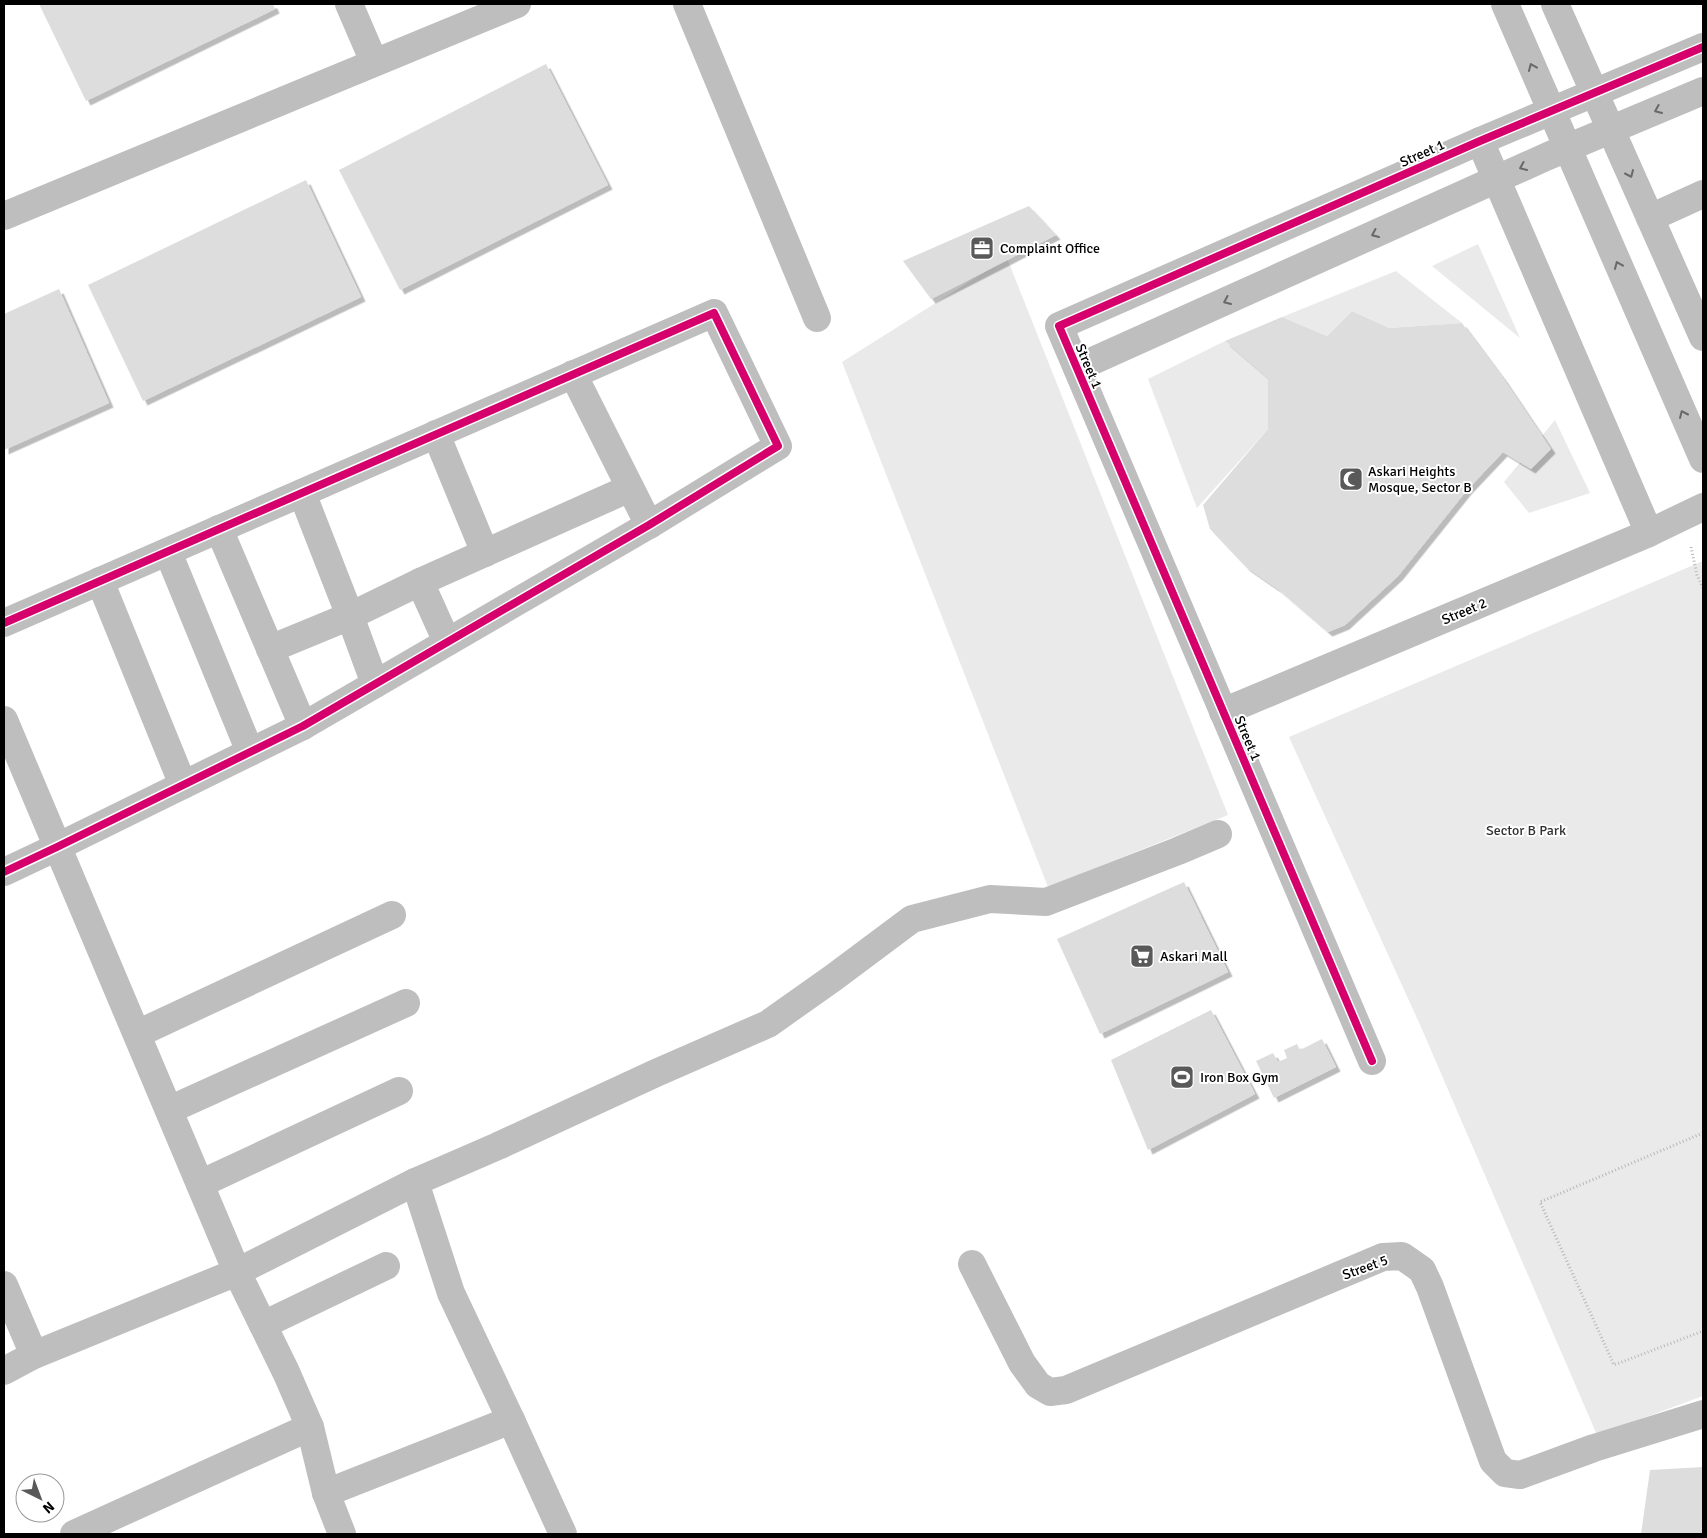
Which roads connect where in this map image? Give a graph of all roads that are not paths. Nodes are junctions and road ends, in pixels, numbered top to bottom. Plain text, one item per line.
1 (349, 4) edge
2 (517, 4) edge
3 (687, 4) edge
4 (1505, 4) edge
5 (1555, 4) edge
6 (1703, 47) edge
7 (374, 62) junction
8 (1703, 91) edge
9 (1594, 93) junction
10 (1551, 111) junction
11 (1610, 129) junction
12 (1480, 141) junction
13 (1568, 148) junction
14 (1497, 179) junction
15 (1703, 194) edge
16 (4, 216) edge
17 (1650, 218) junction
18 (817, 318) dead end
19 (1703, 337) edge
20 (1077, 368) junction
21 (573, 374) junction
22 (436, 434) junction
23 (1703, 459) edge
24 (630, 488) junction
25 (302, 493) junction
26 (1703, 507) edge
27 (648, 525) junction
28 (219, 529) junction
29 (1650, 533) junction
30 (168, 552) junction
31 (485, 553) junction
32 (100, 581) junction
33 (420, 582) junction
34 (350, 616) junction
35 (4, 623) edge
36 (447, 642) junction
37 (270, 649) junction
38 (375, 684) junction
39 (1223, 712) junction
40 (4, 720) edge
41 (303, 726) junction
42 (250, 752) junction
43 (183, 785) junction
44 (1218, 834) dead end
45 (58, 847) junction
46 (4, 872) edge
47 (392, 915) dead end
48 (406, 1003) dead end
49 (137, 1034) junction
50 (1372, 1061) dead end
51 (399, 1091) dead end
52 (169, 1110) junction
53 (414, 1182) junction
54 (200, 1184) junction
55 (972, 1264) dead end
56 (386, 1266) dead end
57 (238, 1272) junction
58 (4, 1286) edge
59 (263, 1325) junction
60 (34, 1355) junction
61 (4, 1371) edge
62 (1703, 1414) edge
63 (512, 1420) junction
64 (310, 1427) junction
65 (326, 1493) junction
66 (74, 1534) edge
67 (342, 1534) edge
68 (563, 1534) edge

1 - 7 street
2 - 7 street
3 - 18 street
10 -> 4 street
5 - 9 street
6 - 9 street, Street 1
7 - 16 street
8 -> 11 street, Street 1
9 - 10 street, Street 1
9 - 11 street
10 - 12 street, Street 1
10 - 13 street
11 - 13 street, Street 1
11 -> 17 street
12 - 14 street
12 - 20 street, Street 1
13 -> 14 street, Street 1
23 -> 13 street
14 -> 20 street, Street 1
14 - 29 street
15 - 17 street
17 - 19 street
20 - 39 street, Street 1
21 - 22 street
21 - 24 street
21 - 27 street
22 - 25 street
22 - 31 street
24 - 27 street
24 - 31 street
25 - 28 street
25 - 34 street
26 - 29 street, Street 2
27 - 36 street
28 - 30 street
28 - 37 street
29 - 39 street, Street 2
30 - 32 street
30 - 42 street
31 - 33 street
32 - 35 street
32 - 43 street
33 - 34 street
33 - 36 street
34 - 37 street
34 - 38 street
36 - 38 street
37 - 41 street
38 - 41 street
39 - 50 street, Street 1
40 - 45 street
41 - 42 street
42 - 43 street
43 - 45 street
44 - 53 street
45 - 46 street
45 - 49 street
47 - 49 street
48 - 52 street
49 - 52 street
51 - 54 street
52 - 54 street
53 - 57 street
53 - 63 street
54 - 57 street
55 - 62 street, Street 5
56 - 59 street
57 - 59 street
57 - 60 street
58 - 60 street
59 - 64 street
60 - 61 street
63 - 65 street
63 - 68 street
64 - 65 street
64 - 66 street
65 - 67 street

